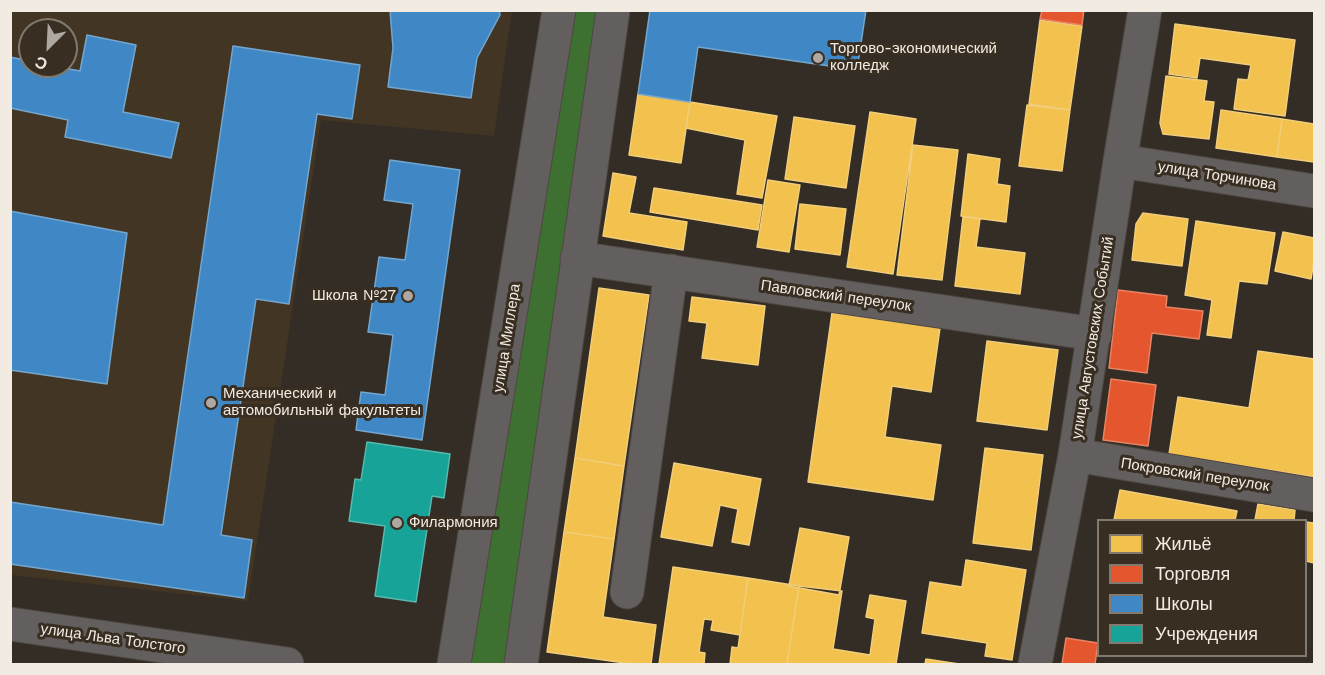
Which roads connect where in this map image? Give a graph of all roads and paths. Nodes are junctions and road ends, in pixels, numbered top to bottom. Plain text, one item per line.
1 (559, 10) edge
2 (613, 10) edge
3 (1145, 10) edge
4 (1120, 161) junction
5 (1314, 191) edge
6 (577, 258) junction
7 (671, 271) junction
8 (1095, 334) junction
9 (1075, 455) junction
10 (1314, 495) edge
11 (627, 592) dead end
12 (10, 624) edge
13 (266, 663) edge
14 (454, 664) edge
15 (521, 664) edge
16 (1035, 664) edge

1 - 14 street, улица Миллера
2 - 6 street
3 - 4 street, улица Августовских Событий
4 - 5 street, улица Торчинова
4 - 8 street, улица Августовских Событий
6 - 7 street, Павловский переулок
6 - 15 street
7 - 8 street, Павловский переулок
7 - 11 street
8 - 9 street, улица Августовских Событий
9 - 10 street, Покровский переулок
9 - 16 street, улица Августовских Событий
12 - 13 street, улица Льва Толстого

